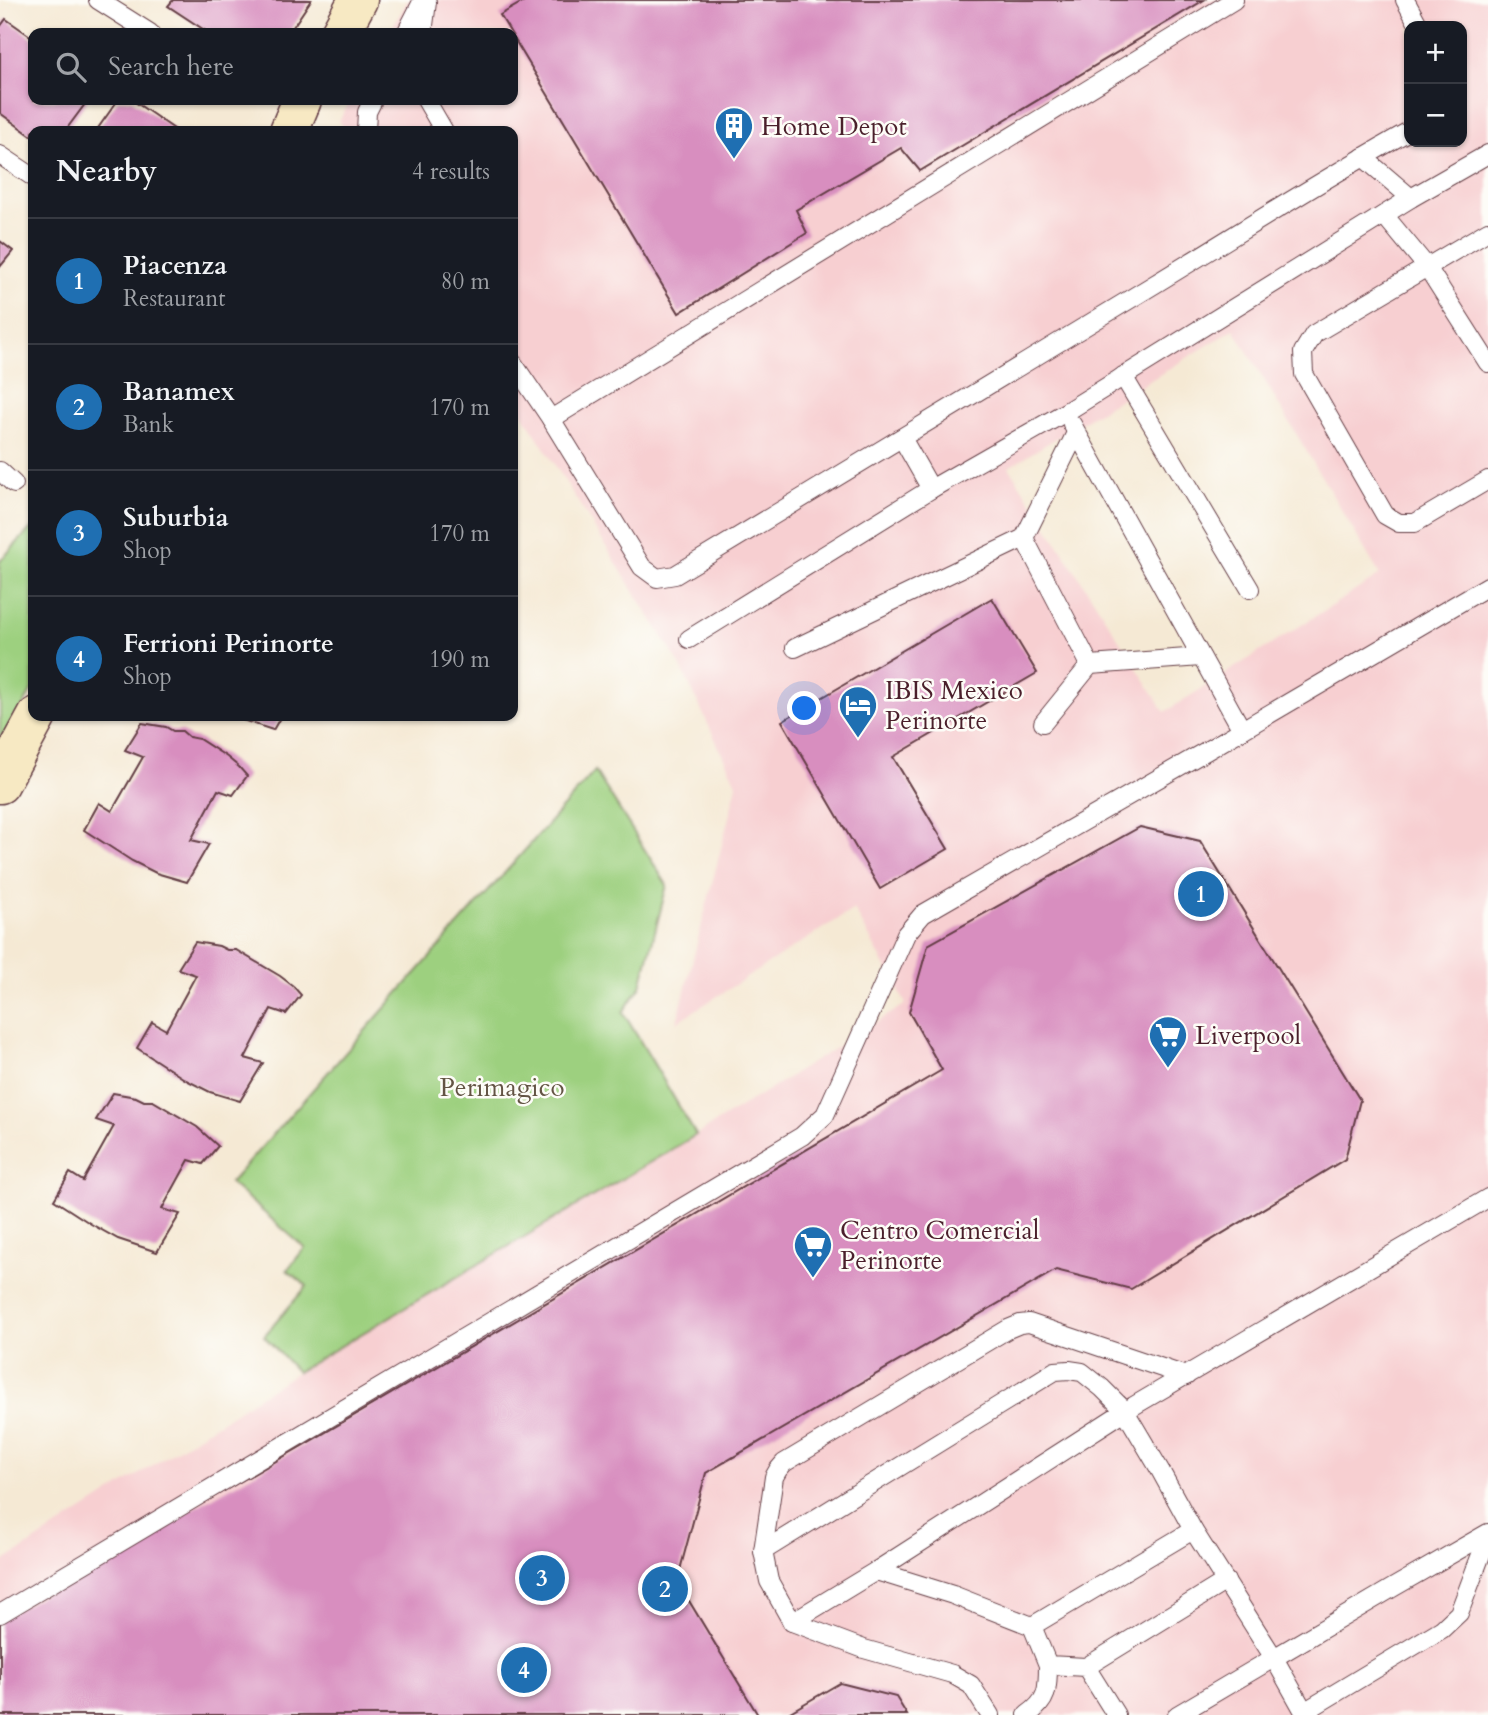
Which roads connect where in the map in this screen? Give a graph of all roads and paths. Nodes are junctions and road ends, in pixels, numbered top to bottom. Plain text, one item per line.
1 (98, 0) edge
2 (358, 0) edge
3 (425, 0) edge
4 (1234, 0) edge
5 (1405, 0) edge
6 (1416, 21) edge
7 (142, 28) edge
8 (343, 28) edge
9 (409, 28) edge
10 (423, 28) edge
11 (300, 105) edge
12 (370, 105) edge
13 (429, 105) edge
14 (291, 126) edge
15 (366, 126) edge
16 (441, 126) edge
17 (1404, 134) edge
18 (1488, 154) edge
19 (0, 155) edge
20 (1363, 157) junction
21 (28, 174) edge
22 (1411, 198) junction
23 (1384, 215) junction
24 (1488, 231) edge
25 (1427, 267) junction
26 (1488, 363) edge
27 (518, 370) edge
28 (1123, 376) junction
29 (1066, 412) junction
30 (551, 419) junction
31 (1076, 432) junction
32 (902, 438) junction
33 (0, 471) edge
34 (1488, 480) edge
35 (14, 484) dead end
36 (930, 489) junction
37 (1024, 538) junction
38 (1488, 586) edge
39 (1250, 589) dead end
40 (689, 639) dead end
41 (795, 648) dead end
42 (1201, 657) junction
43 (1090, 666) junction
44 (34, 721) edge
45 (1043, 723) dead end
46 (1242, 730) junction
47 (0, 784) edge
48 (1488, 1198) edge
49 (1186, 1376) junction
50 (1125, 1411) junction
51 (1193, 1530) junction
52 (1488, 1535) edge
53 (763, 1551) junction
54 (876, 1572) junction
55 (1226, 1581) junction
56 (0, 1614) edge
57 (792, 1622) junction
58 (1032, 1626) junction
59 (1273, 1658) junction
60 (1048, 1665) junction
61 (1086, 1667) junction
62 (1305, 1713) edge
63 (990, 1715) edge
64 (1027, 1715) edge
65 (1116, 1715) edge
66 (1177, 1715) edge

1 - 7 lane
2 - 8 street
3 - 9 lane
3 - 10 lane
4 - 30 lane
5 - 6 lane
11 - 14 street
12 - 15 lane
13 - 16 lane
17 - 20 lane
18 - 22 lane
19 - 21 lane
20 - 22 lane
20 - 32 lane
22 - 23 lane
23 - 25 lane
23 - 28 lane
24 - 25 lane
25 - 26 lane
25 - 34 lane
27 - 30 lane
28 - 29 lane
28 - 39 lane
29 - 31 lane
29 - 36 lane
30 - 32 lane
31 - 37 lane
31 - 42 lane
32 - 36 lane
33 - 35 lane
36 - 40 lane
37 - 41 lane
37 - 43 lane
38 - 46 lane
42 - 43 lane
42 - 46 lane
43 - 45 lane
44 - 47 street
46 - 56 lane
48 - 49 lane
49 - 50 lane
49 - 53 lane
50 - 51 lane
50 - 53 lane
50 - 54 lane
51 - 55 lane
51 - 58 lane
52 - 59 lane
52 - 62 lane
53 - 57 lane
54 - 57 lane
54 - 58 lane
55 - 59 lane
55 - 61 lane
57 - 63 lane
58 - 60 lane
59 - 62 lane
59 - 66 lane
60 - 61 lane
60 - 64 lane
61 - 65 lane

